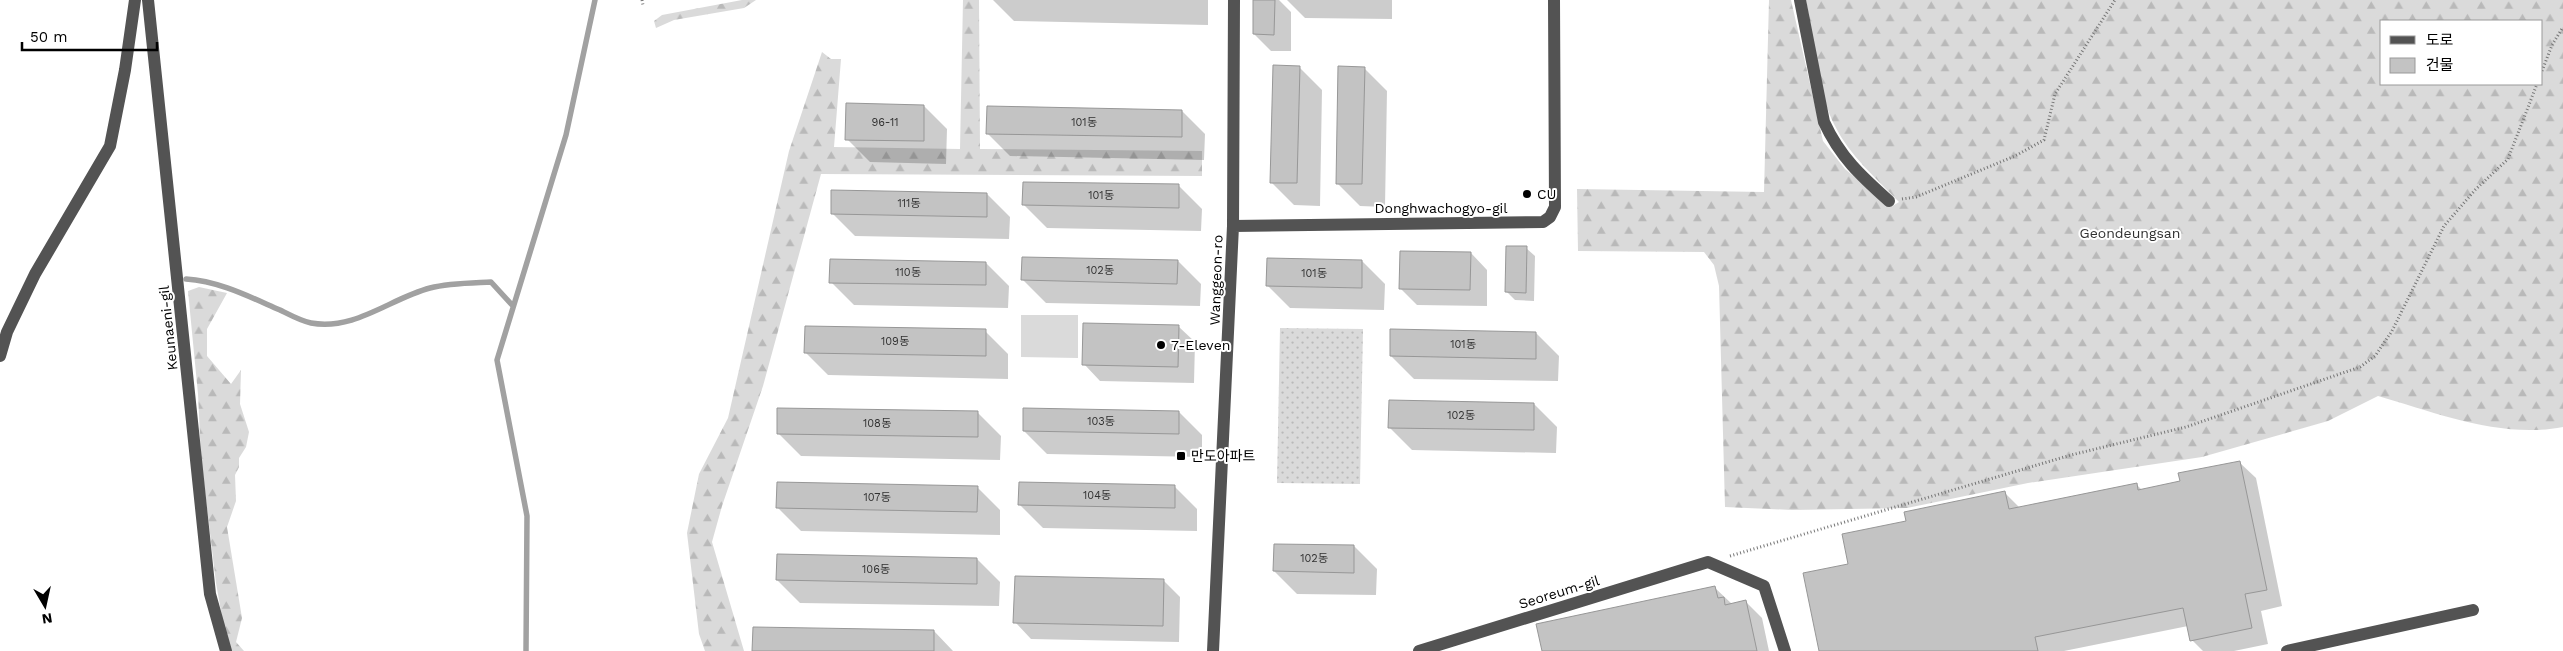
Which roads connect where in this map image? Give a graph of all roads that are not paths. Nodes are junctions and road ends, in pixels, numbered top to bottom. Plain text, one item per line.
1 (135, 0) edge
2 (148, 0) edge
3 (1234, 0) edge
4 (1554, 0) edge
5 (1800, 0) edge
6 (1889, 201) road end
7 (1233, 226) junction
8 (0, 356) edge
9 (2473, 610) dead end
10 (226, 651) edge
11 (1213, 651) edge
12 (1419, 651) edge
13 (1785, 651) edge
14 (2287, 651) edge

1 - 8 street
2 - 10 street, Keunaeni-gil
3 - 7 street, Wanggeon-ro
4 - 7 street, Donghwachogyo-gil
5 - 6 street
7 - 11 street, Wanggeon-ro
9 - 14 street
12 - 13 street, Seoreum-gil

